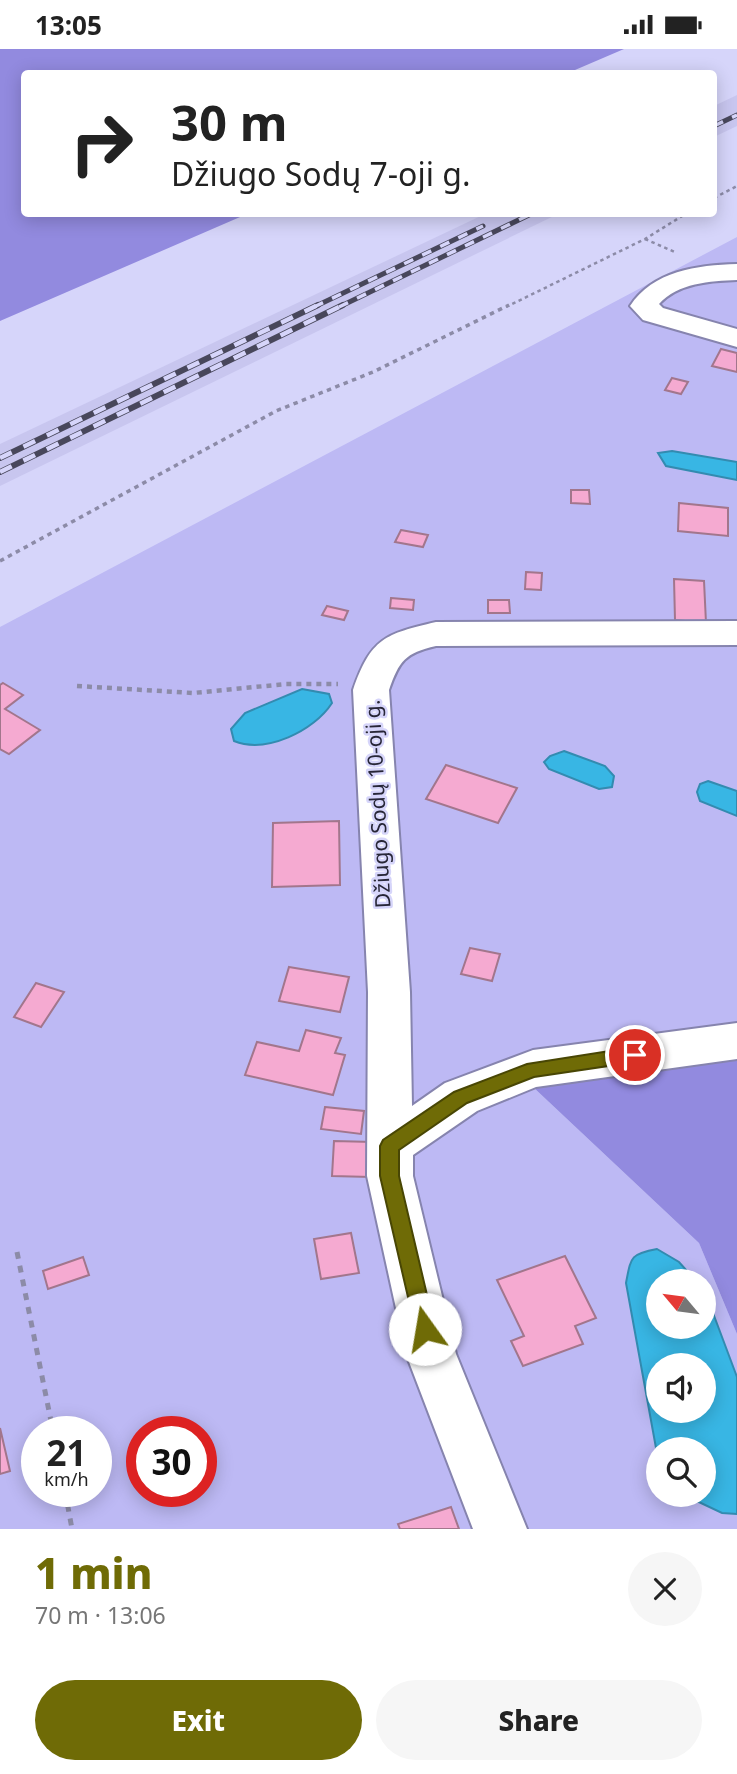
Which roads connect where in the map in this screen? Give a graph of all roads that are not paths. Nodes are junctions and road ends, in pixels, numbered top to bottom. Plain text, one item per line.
1 (737, 272) edge
2 (737, 338) edge
3 (737, 633) edge
4 (737, 1041) edge
5 (390, 1146) junction
6 (500, 1529) edge

1 - 2 street
3 - 5 street, Džiugo Sodų 10-oji g.
4 - 5 street
5 - 6 street, Džiugo Sodų 10-oji g.

